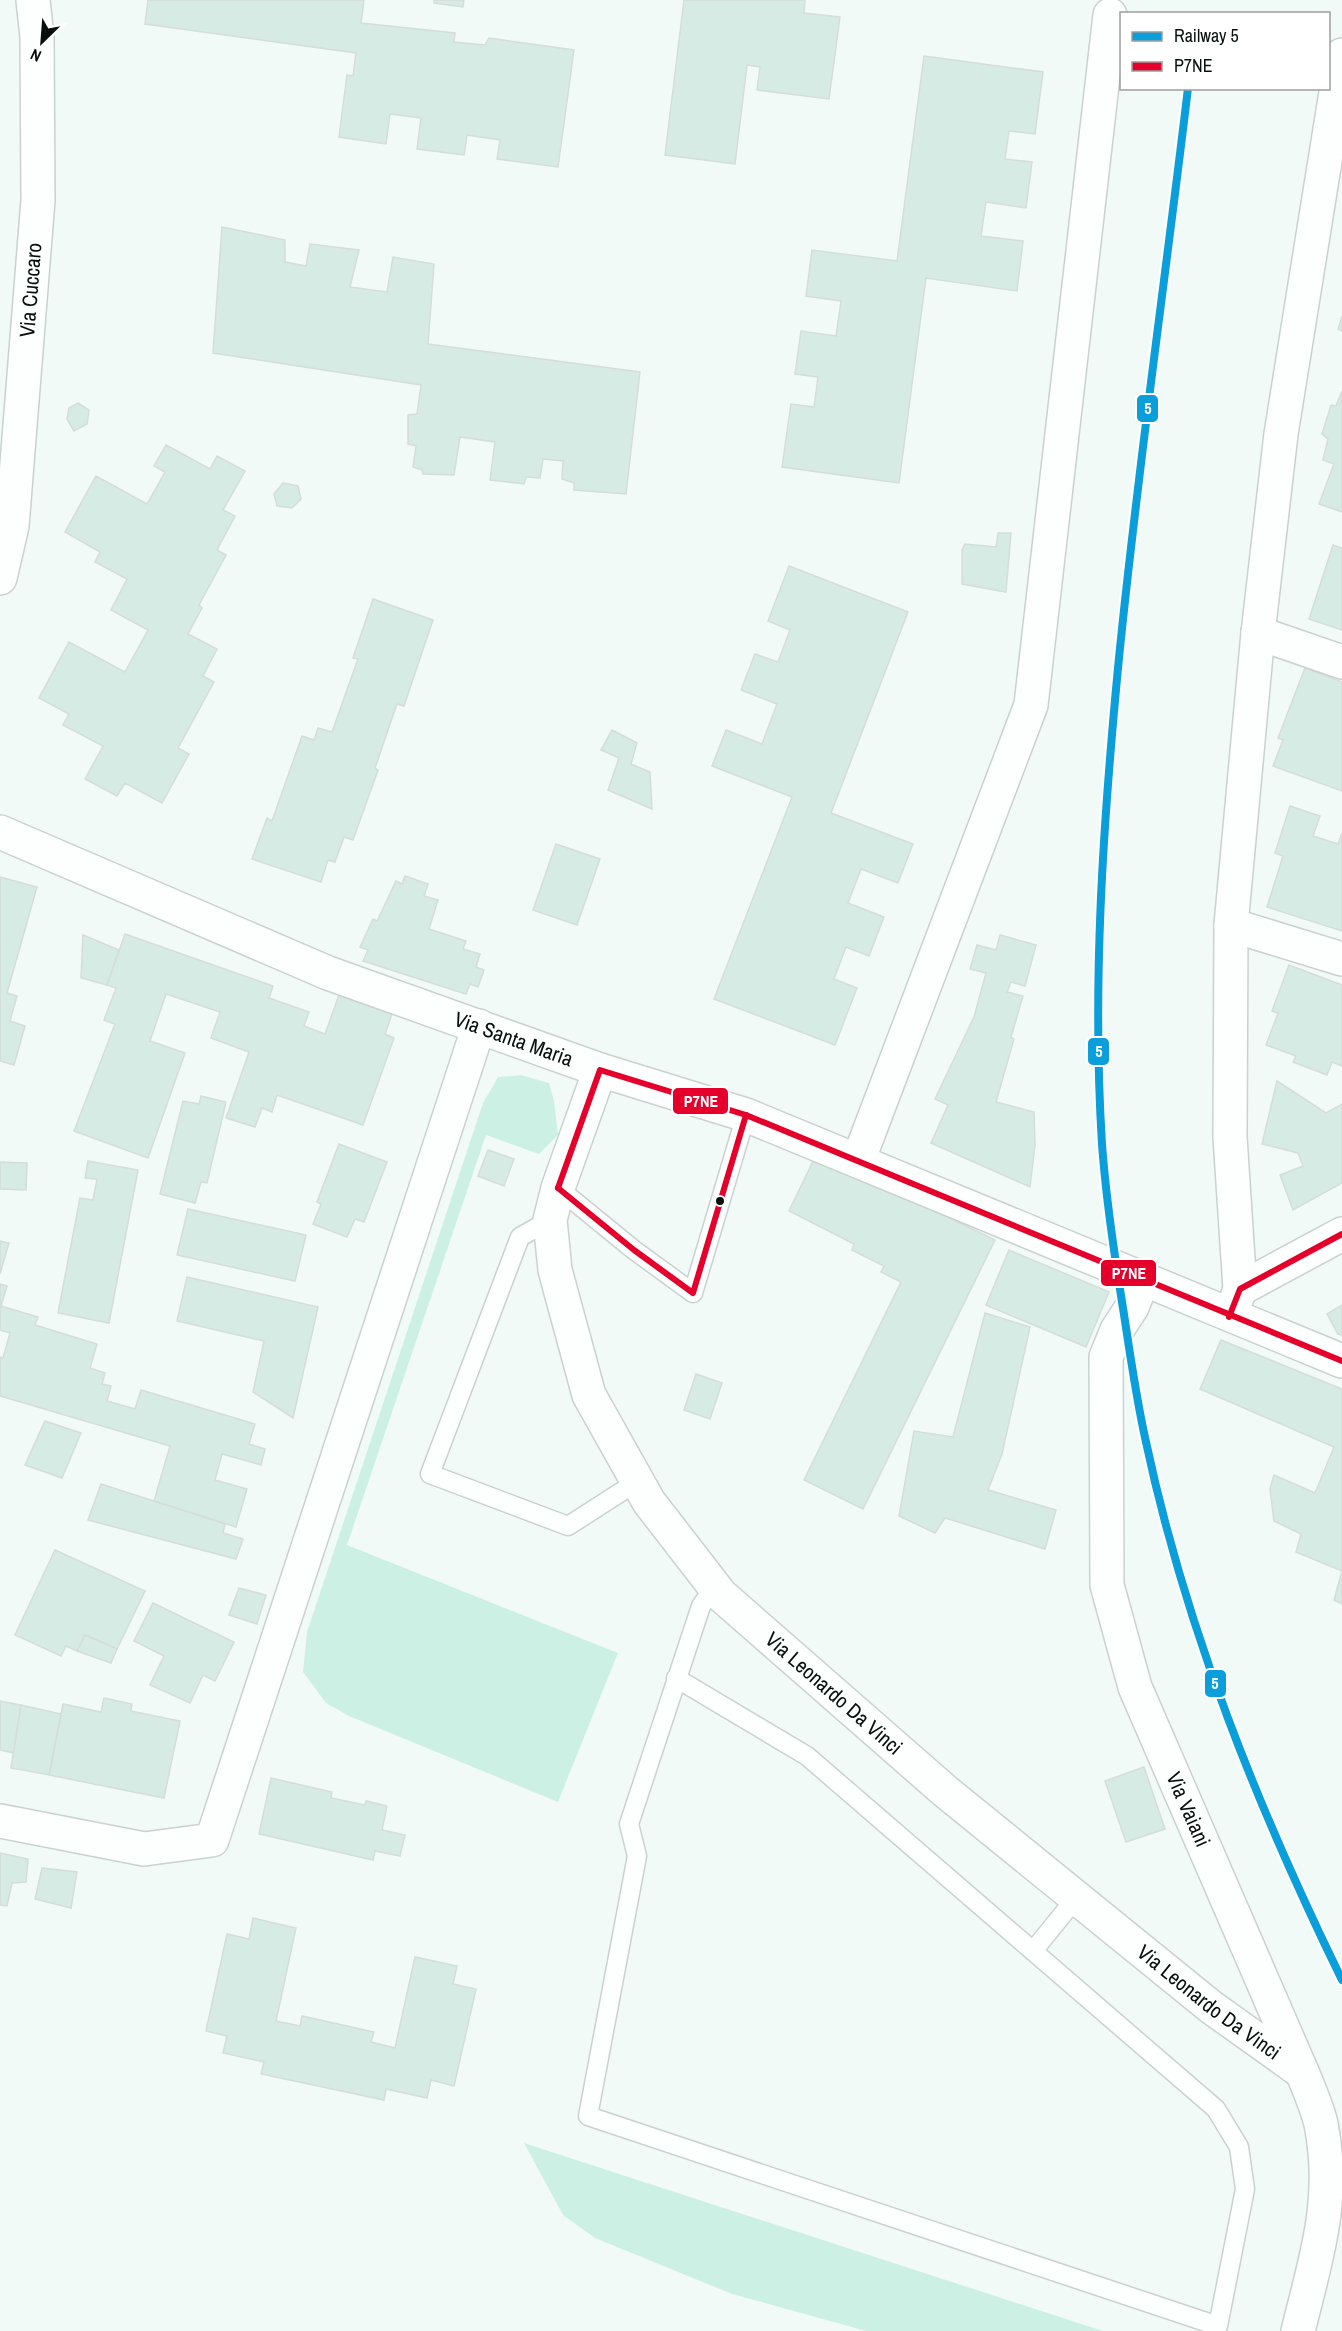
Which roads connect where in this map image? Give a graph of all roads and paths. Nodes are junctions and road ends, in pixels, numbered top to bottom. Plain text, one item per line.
1 (33, 0) edge
2 (1110, 15) dead end
3 (1342, 55) edge
4 (0, 578) edge
5 (1258, 633) junction
6 (1342, 662) edge
7 (0, 832) edge
8 (1231, 925) junction
9 (1342, 959) edge
10 (479, 1026) junction
11 (600, 1070) junction
12 (746, 1115) junction
13 (858, 1161) junction
14 (558, 1188) junction
15 (550, 1220) junction
16 (1342, 1234) edge
17 (1143, 1279) junction
18 (1235, 1303) junction
19 (1342, 1361) edge
20 (638, 1481) junction
21 (714, 1587) junction
22 (676, 1678) junction
23 (0, 1821) edge
24 (1076, 1898) junction
25 (1034, 1952) junction
26 (1302, 2072) junction
27 (1298, 2331) edge

1 - 4 street, Via Cuccaro
2 - 13 street
3 - 5 street
5 - 6 street
5 - 8 street
7 - 10 street, Via Santa Maria
8 - 9 street
8 - 18 street
10 - 11 street, Via Santa Maria
10 - 23 street
11 - 12 street, Via Santa Maria
11 - 14 street, Via Leonardo Da Vinci
12 - 13 street, Via Santa Maria
12 - 14 lane
13 - 17 street, Via Santa Maria
14 - 15 street, Via Leonardo Da Vinci
15 - 20 street, Via Leonardo Da Vinci
15 - 20 lane
16 - 18 street
17 - 18 street, Via Santa Maria
17 - 26 street, Via Vaiani
18 - 19 street, Via Santa Maria
20 - 21 street, Via Leonardo Da Vinci
21 - 22 lane
21 - 24 street, Via Leonardo Da Vinci
22 - 25 lane
22 - 25 lane
24 - 25 lane
24 - 26 street, Via Leonardo Da Vinci
26 - 27 street, Via Vaiani

